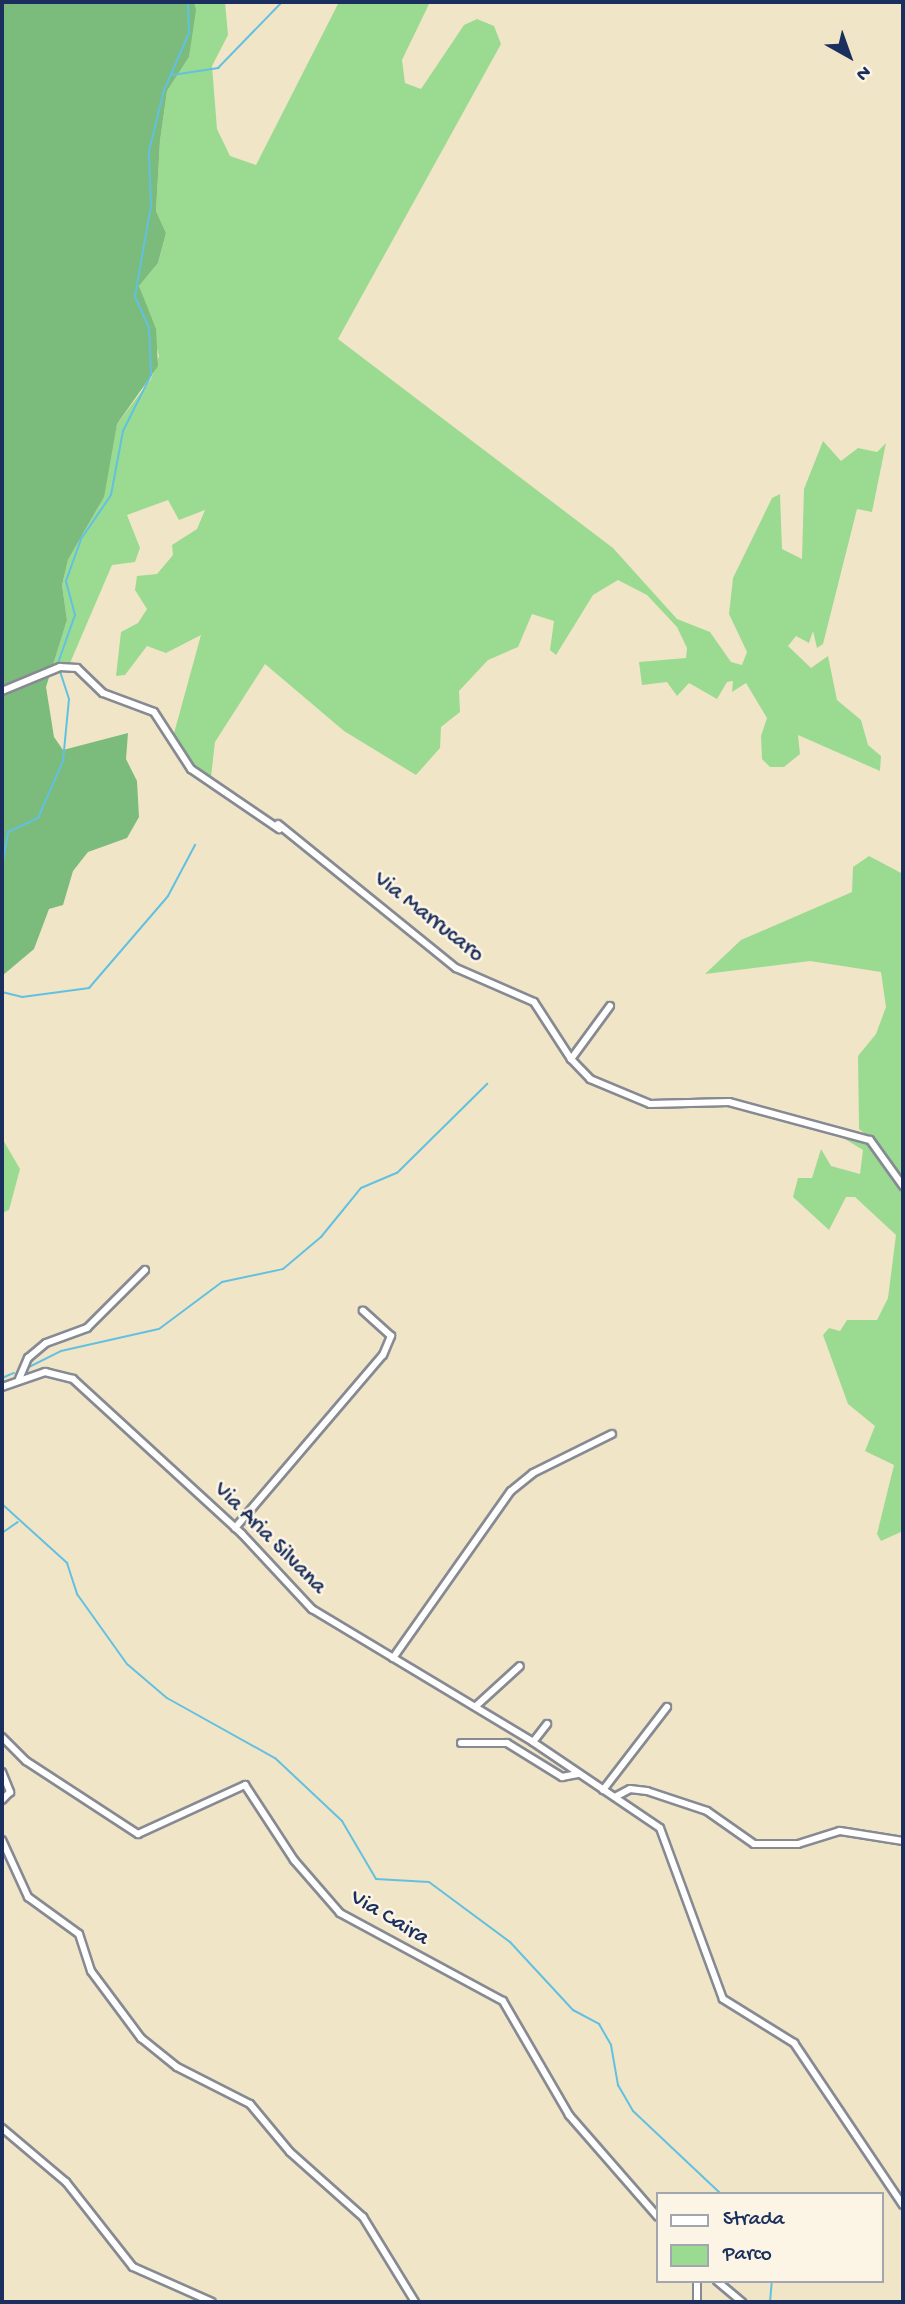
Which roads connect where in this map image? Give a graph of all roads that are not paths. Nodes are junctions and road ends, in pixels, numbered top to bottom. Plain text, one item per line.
1 (2, 691) edge
2 (278, 824) dead end
3 (283, 833) junction
4 (610, 1006) dead end
5 (571, 1059) junction
6 (903, 1186) edge
7 (145, 1270) dead end
8 (363, 1311) dead end
9 (19, 1379) junction
10 (2, 1387) edge
11 (612, 1434) dead end
12 (235, 1528) junction
13 (393, 1658) junction
14 (520, 1666) dead end
15 (476, 1706) junction
16 (667, 1707) dead end
17 (547, 1724) dead end
18 (2, 1737) edge
19 (533, 1742) junction
20 (461, 1743) dead end
21 (2, 1772) edge
22 (578, 1774) junction
23 (603, 1790) junction
24 (615, 1797) junction
25 (2, 1800) edge
26 (2, 1840) edge
27 (903, 1841) edge
28 (2, 2128) edge
29 (903, 2205) edge
30 (656, 2215) edge
31 (697, 2283) edge
32 (719, 2283) edge
33 (212, 2302) edge
34 (415, 2302) edge
35 (697, 2302) edge
36 (742, 2302) edge

1 - 3 street, Via Marrucaro
2 - 3 street, Via Marrucaro
3 - 5 street, Via Marrucaro
4 - 5 street
5 - 6 street, Via Marrucaro
7 - 9 street
8 - 12 street
9 - 10 street, Via Aria Silvana
9 - 12 street, Via Aria Silvana
11 - 13 street
12 - 13 street, Via Aria Silvana
13 - 15 street, Via Aria Silvana
14 - 15 street
15 - 19 street, Via Aria Silvana
16 - 23 street
17 - 19 street
18 - 30 street, Via Caira
19 - 22 street, Via Aria Silvana
20 - 22 street, Via Aria Silvana
21 - 25 street
22 - 23 street, Via Aria Silvana
23 - 24 street, Via Aria Silvana
24 - 27 street
24 - 29 street, Via Aria Silvana
26 - 34 street
28 - 33 street
31 - 35 street
32 - 36 street

